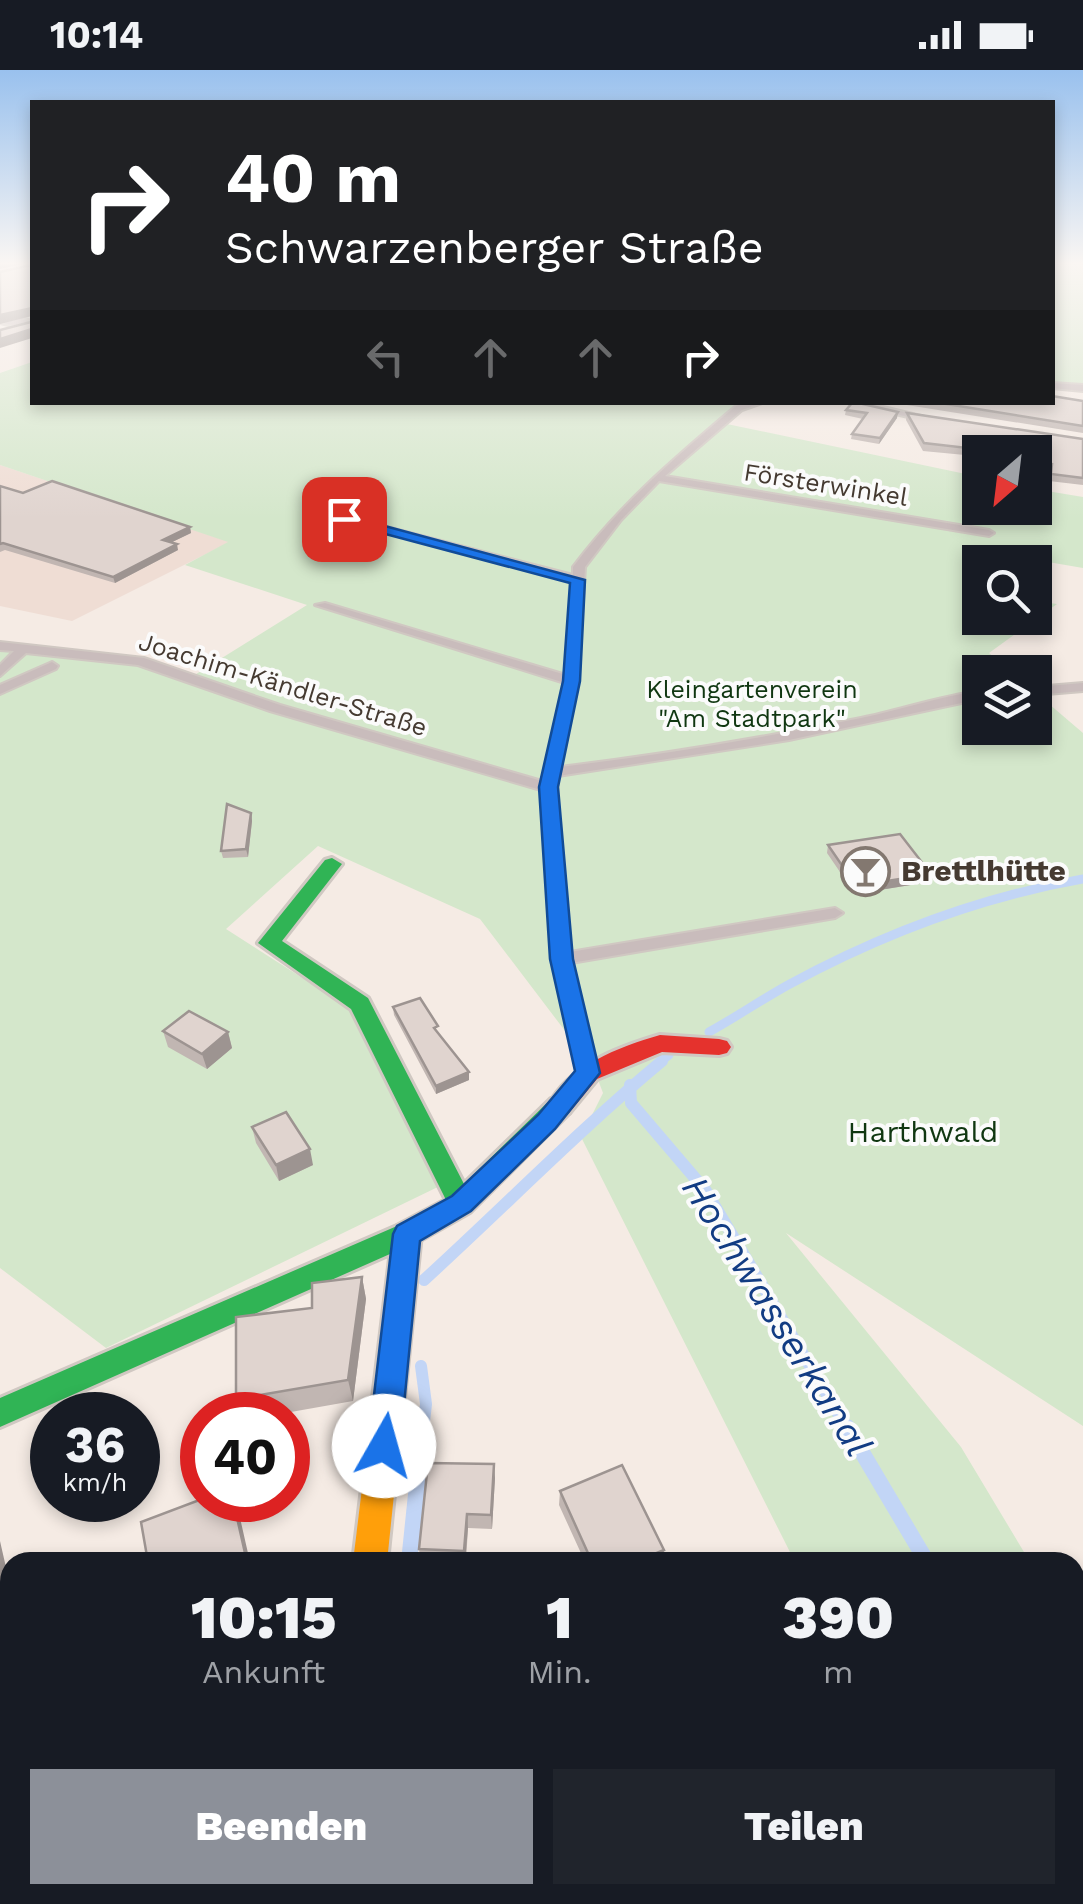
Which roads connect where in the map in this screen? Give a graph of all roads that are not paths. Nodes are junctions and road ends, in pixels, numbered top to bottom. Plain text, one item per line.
1 (1055, 385) edge
2 (1083, 388) edge
3 (750, 405) edge
4 (863, 405) edge
5 (946, 421) edge
6 (657, 478) junction
7 (344, 519) dead end
8 (988, 533) dead end
9 (577, 580) junction
10 (321, 605) dead end
11 (0, 646) edge
12 (21, 648) junction
13 (52, 666) dead end
14 (0, 672) edge
15 (572, 681) junction
16 (1083, 687) edge
17 (0, 690) edge
18 (1052, 690) edge
19 (962, 697) edge
20 (549, 780) junction
21 (332, 864) dead end
22 (835, 913) dead end
23 (562, 959) junction
24 (720, 1047) dead end
25 (588, 1073) junction
26 (462, 1204) junction
27 (407, 1234) junction
28 (0, 1412) edge
29 (371, 1552) edge

1 - 2 lane
3 - 6 lane, Försterwinkel
4 - 5 lane
6 - 8 lane, Försterwinkel
6 - 9 lane, Försterwinkel
7 - 9 lane
9 - 15 lane, Försterwinkel
10 - 15 lane
11 - 12 lane, Joachim-Kändler-Straße
12 - 14 lane
12 - 20 lane, Joachim-Kändler-Straße
13 - 17 lane
15 - 20 lane, Försterwinkel
16 - 18 lane
19 - 20 lane
20 - 23 lane, Försterwinkel
21 - 26 street
22 - 23 lane
23 - 25 lane, Försterwinkel
24 - 25 street
25 - 26 street
26 - 27 street
27 - 28 street
27 - 29 street

